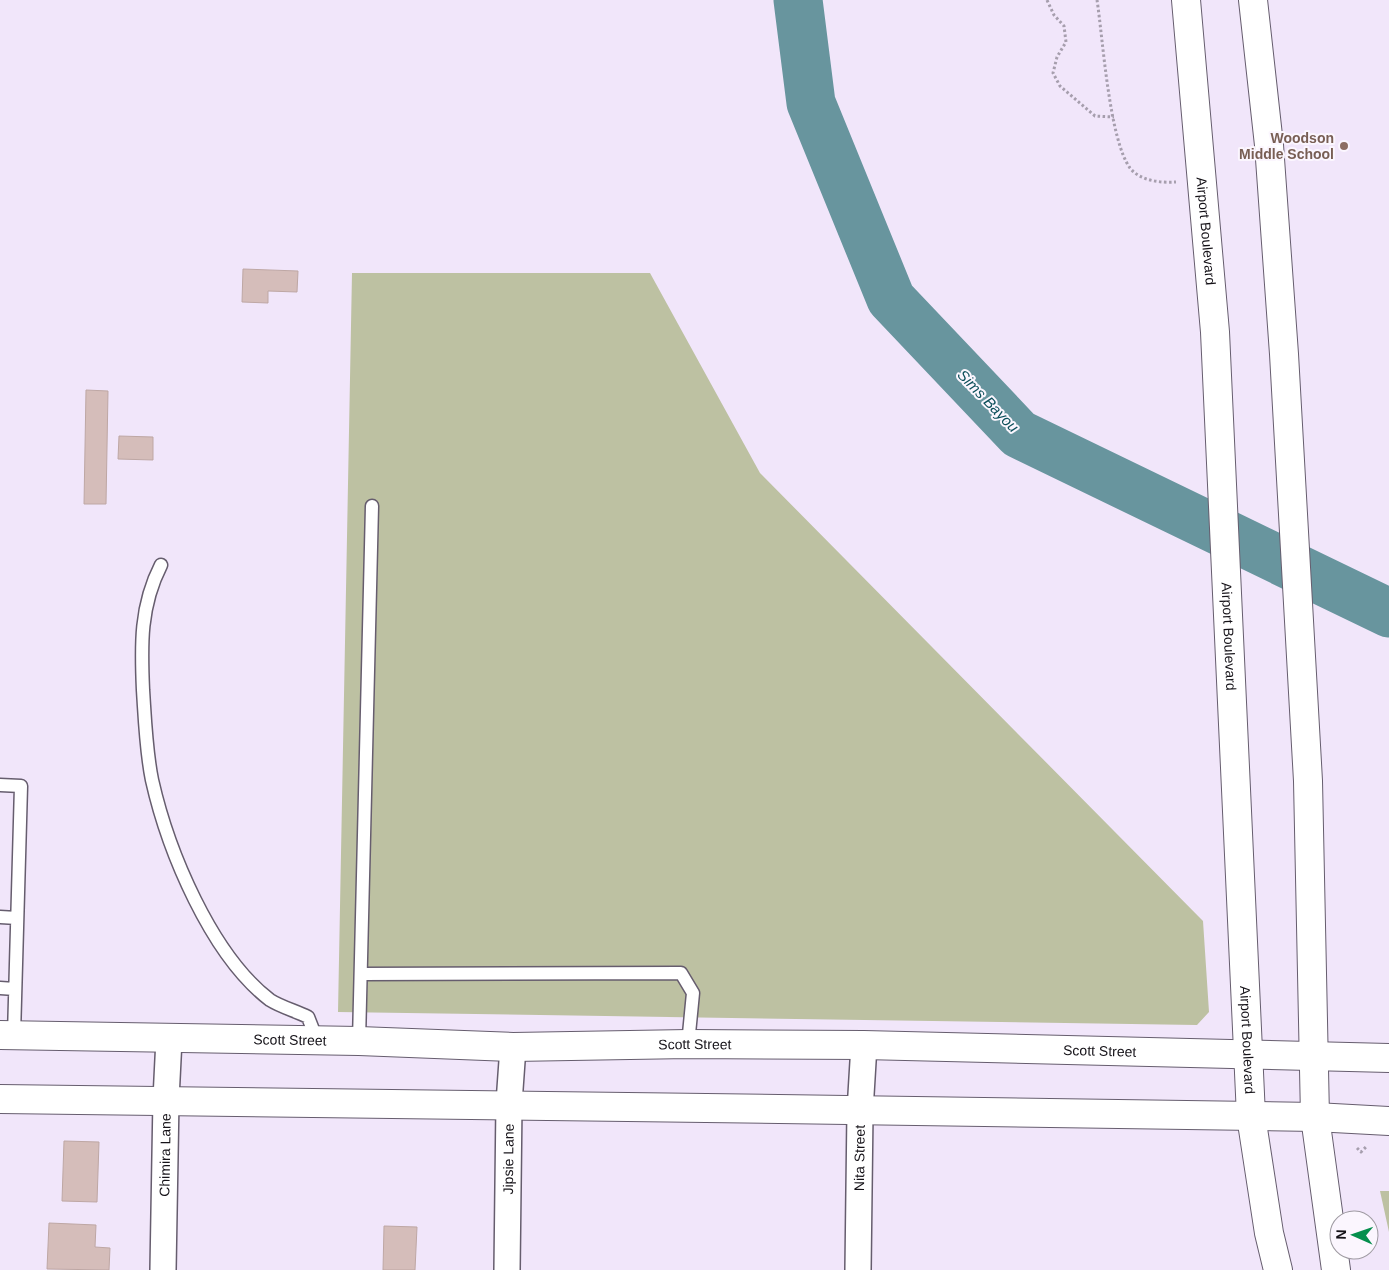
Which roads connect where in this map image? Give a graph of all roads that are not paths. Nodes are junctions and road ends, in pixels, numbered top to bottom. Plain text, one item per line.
1 (1186, 0) edge
2 (1253, 0) edge
3 (372, 506) dead end
4 (161, 565) dead end
5 (0, 785) edge
6 (0, 917) edge
7 (17, 918) junction
8 (361, 974) junction
9 (0, 988) edge
10 (15, 989) junction
11 (7, 1035) edge
12 (169, 1039) junction
13 (317, 1040) junction
14 (359, 1041) junction
15 (688, 1044) junction
16 (864, 1046) junction
17 (513, 1047) junction
18 (1249, 1053) junction
19 (1314, 1055) junction
20 (1389, 1058) edge
21 (0, 1099) edge
22 (166, 1100) junction
23 (509, 1103) junction
24 (860, 1111) junction
25 (1251, 1116) junction
26 (1315, 1117) junction
27 (1389, 1121) edge
28 (163, 1270) edge
29 (507, 1270) edge
30 (858, 1270) edge
31 (1278, 1270) edge
32 (1336, 1270) edge

1 - 18 main road, Airport Boulevard
2 - 19 main road
3 - 8 lane
4 - 13 lane
5 - 7 lane
6 - 7 lane
7 - 10 lane
8 - 14 lane
8 - 15 lane
9 - 10 lane
10 - 11 lane
11 - 12 main road, Scott Street
12 - 13 main road, Scott Street
12 - 22 street, Chimira Lane
13 - 14 main road, Scott Street
14 - 17 main road, Scott Street
15 - 16 main road, Scott Street
15 - 17 main road, Scott Street
16 - 18 main road, Scott Street
16 - 24 street, Nita Street
17 - 23 street, Jipsie Lane
18 - 19 main road, Scott Street
18 - 25 main road, Airport Boulevard
19 - 20 main road, Scott Street
19 - 26 main road
21 - 22 main road
22 - 23 main road
22 - 28 street, Chimira Lane
23 - 24 main road
23 - 29 street, Jipsie Lane
24 - 25 main road
24 - 30 street, Nita Street
25 - 26 main road
25 - 31 main road, Airport Boulevard
26 - 27 main road
26 - 32 main road

